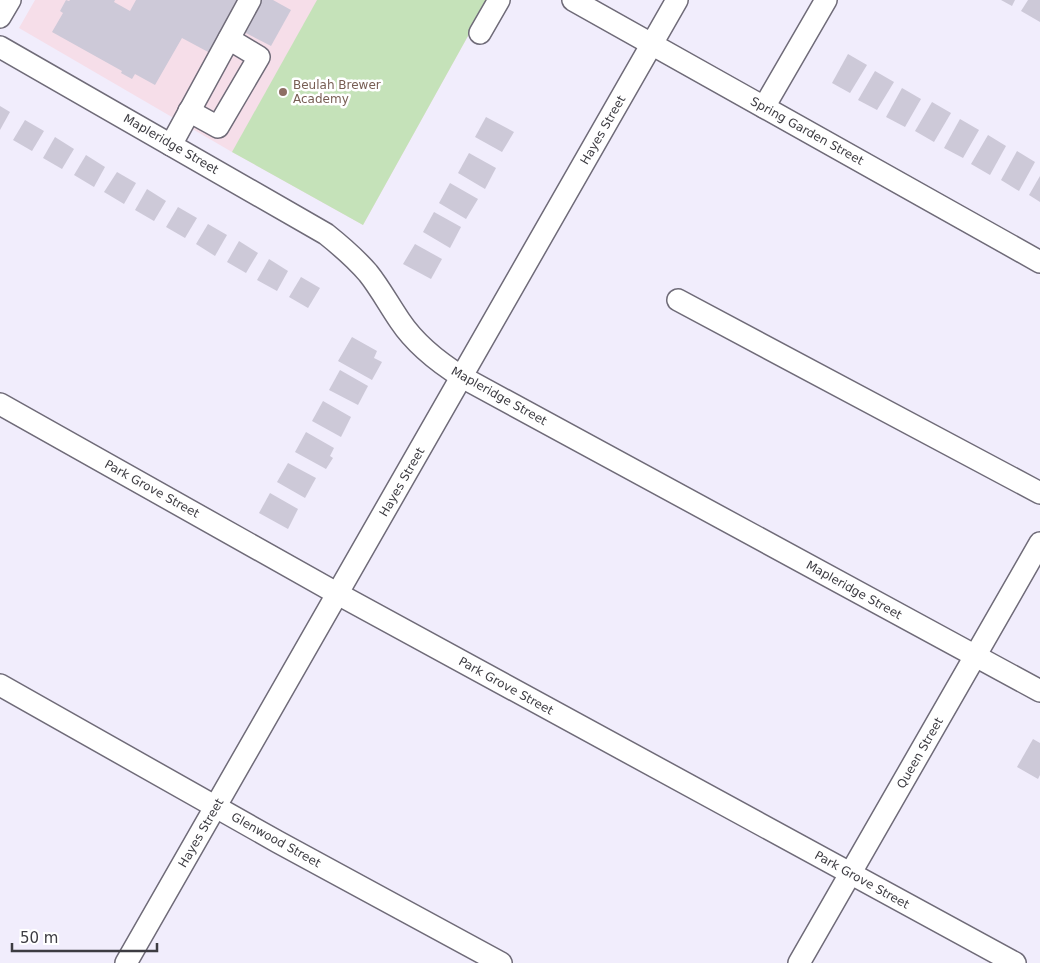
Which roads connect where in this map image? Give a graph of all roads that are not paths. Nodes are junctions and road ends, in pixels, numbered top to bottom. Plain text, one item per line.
1 (10, 0) edge
2 (250, 0) edge
3 (499, 0) edge
4 (573, 0) edge
5 (677, 0) edge
6 (826, 0) edge
7 (0, 18) edge
8 (480, 33) dead end
9 (229, 39) junction
10 (652, 44) junction
11 (0, 48) edge
12 (764, 107) junction
13 (189, 111) junction
14 (171, 145) junction
15 (1040, 262) edge
16 (678, 300) dead end
17 (462, 377) junction
18 (0, 404) edge
19 (1040, 493) edge
20 (1040, 543) edge
21 (338, 594) junction
22 (976, 656) junction
23 (0, 685) edge
24 (1040, 691) edge
25 (216, 807) junction
26 (850, 873) junction
27 (126, 963) edge
28 (501, 963) edge
29 (799, 963) edge
30 (1016, 963) edge

1 - 7 street
2 - 9 street
3 - 8 street
4 - 10 street, Spring Garden Street
5 - 10 street, Hayes Street
6 - 12 street
9 - 13 street
9 - 13 street
10 - 12 street, Spring Garden Street
10 - 17 street, Hayes Street
11 - 14 street, Mapleridge Street
12 - 15 street, Spring Garden Street
13 - 14 street
14 - 17 street, Mapleridge Street
16 - 19 street
17 - 21 street, Hayes Street
17 - 22 street, Mapleridge Street
18 - 21 street, Park Grove Street
20 - 22 street, Queen Street
21 - 25 street, Hayes Street
21 - 26 street, Park Grove Street
22 - 24 street, Mapleridge Street
22 - 26 street, Queen Street
23 - 25 street, Glenwood Street
25 - 27 street, Hayes Street
25 - 28 street, Glenwood Street
26 - 29 street, Queen Street
26 - 30 street, Park Grove Street

